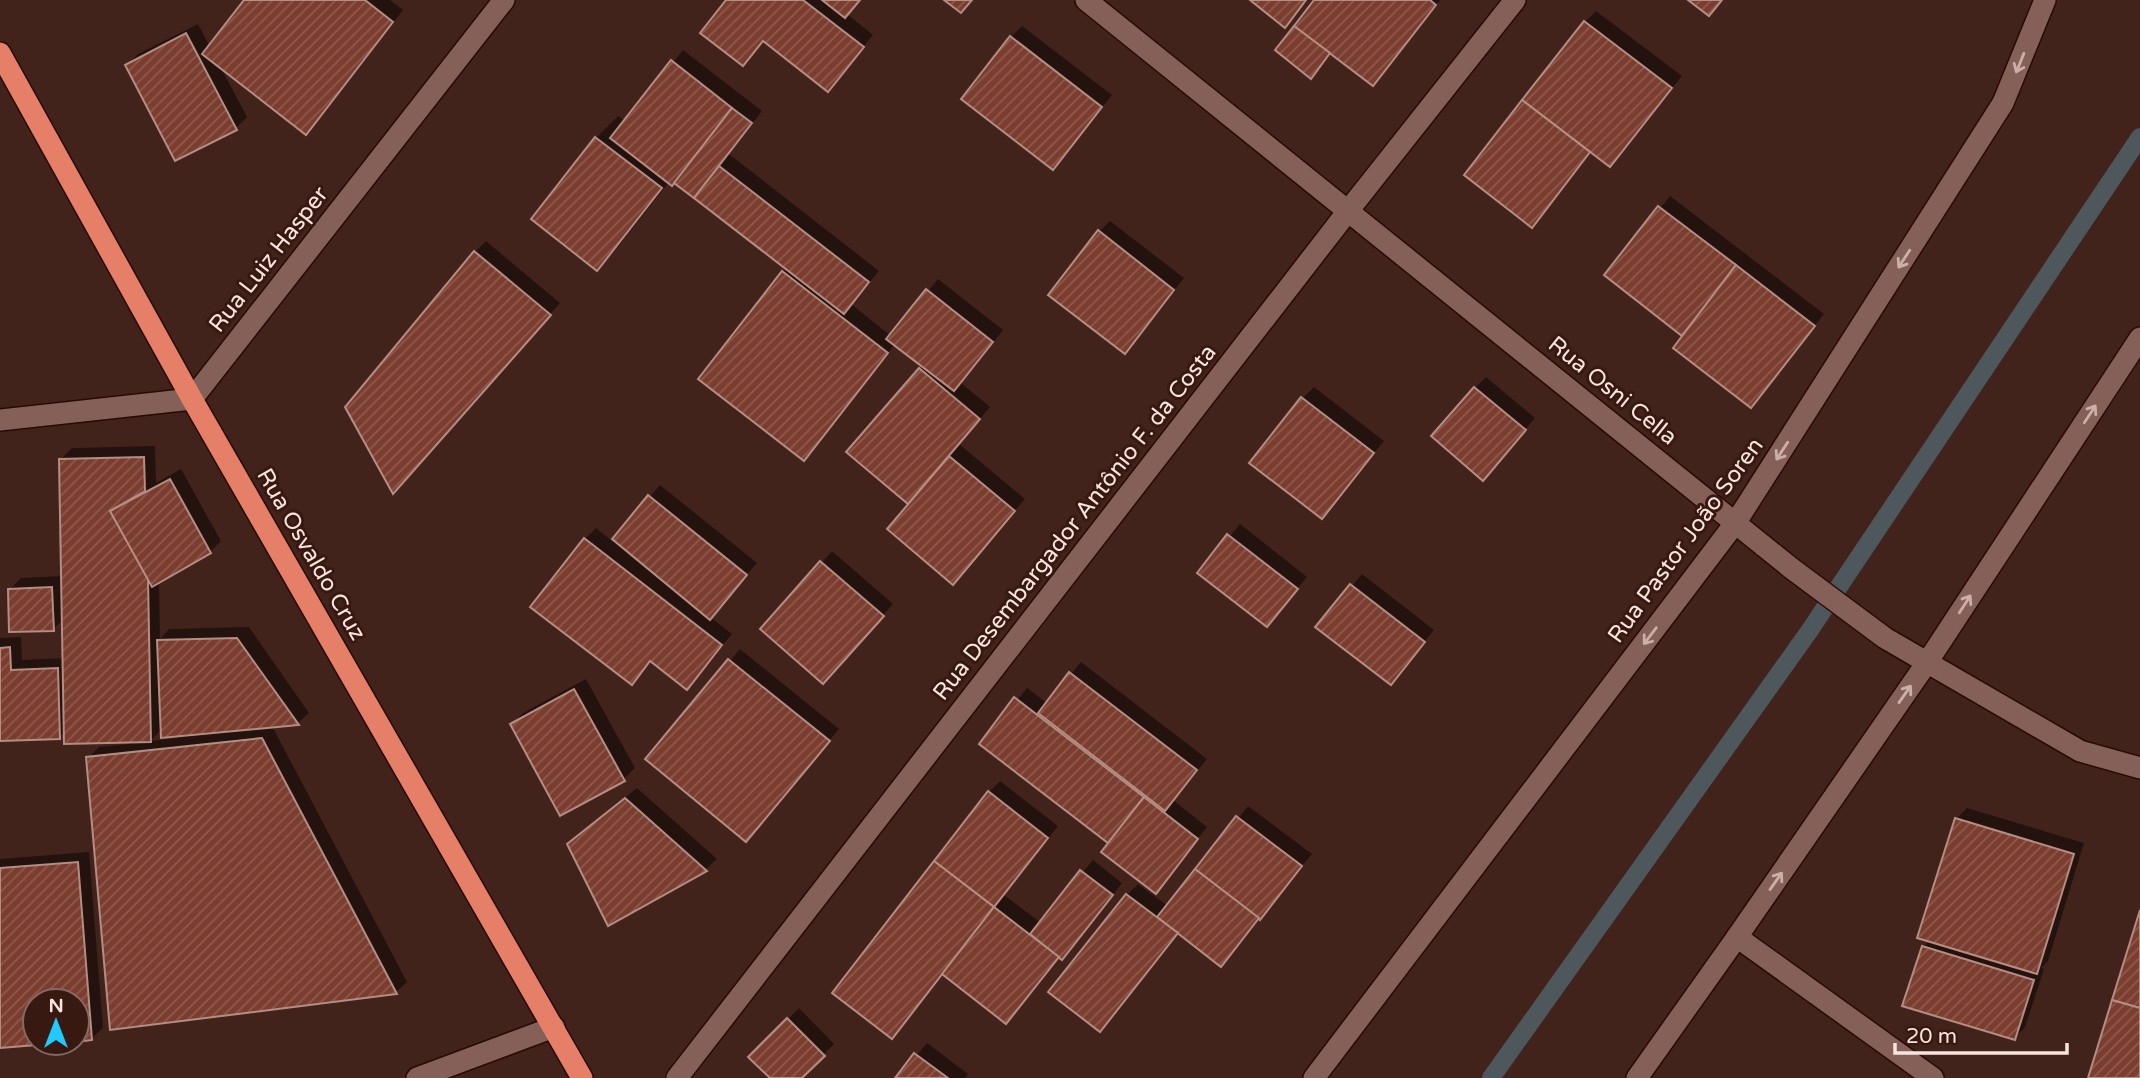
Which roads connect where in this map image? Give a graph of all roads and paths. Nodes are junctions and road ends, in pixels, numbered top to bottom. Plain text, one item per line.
1 (505, 0) edge
2 (1086, 0) edge
3 (1515, 0) edge
4 (2045, 0) edge
5 (0, 53) edge
6 (1348, 211) junction
7 (2140, 338) edge
8 (192, 399) junction
9 (0, 420) edge
10 (1736, 522) junction
11 (1928, 662) junction
12 (2140, 768) edge
13 (1737, 937) junction
14 (554, 1027) junction
15 (417, 1078) edge
16 (582, 1078) edge
17 (677, 1078) edge
18 (1314, 1078) edge
19 (1636, 1078) edge
20 (1933, 1078) edge

1 - 8 street, Rua Luiz Hasper
2 - 6 street, Rua Osni Cella
3 - 6 street, Rua Desembargador Antônio F. da Costa
4 -> 10 street, Rua Pastor João Soren
5 - 8 highway, Rua Osvaldo Cruz
6 - 10 street, Rua Osni Cella
6 - 17 street, Rua Desembargador Antônio F. da Costa
11 -> 7 street
8 - 9 street
8 - 14 highway, Rua Osvaldo Cruz
10 - 11 street, Rua Osni Cella
10 -> 18 street, Rua Pastor João Soren
11 - 12 street, Rua Osni Cella
13 -> 11 street
13 - 19 street
13 - 20 street
14 - 15 street
14 - 16 highway, Rua Osvaldo Cruz

